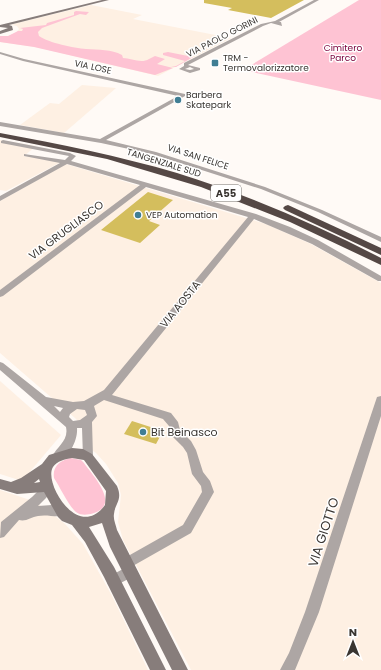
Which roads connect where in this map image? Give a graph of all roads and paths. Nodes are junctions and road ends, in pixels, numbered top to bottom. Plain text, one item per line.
1 (107, 0) edge
2 (318, 0) edge
3 (276, 22) junction
4 (266, 24) junction
5 (10, 25) junction
6 (0, 26) edge
7 (271, 26) junction
8 (0, 33) edge
9 (257, 34) dead end
10 (245, 40) dead end
11 (0, 53) edge
12 (0, 124) edge
13 (0, 130) edge
14 (1, 139) edge
15 (101, 141) junction
16 (26, 155) dead end
17 (66, 162) junction
18 (146, 185) junction
19 (0, 198) edge
20 (253, 216) junction
21 (381, 240) edge
22 (381, 252) edge
23 (381, 262) edge
24 (381, 279) edge
25 (0, 294) edge
26 (0, 365) edge
27 (107, 395) junction
28 (42, 400) junction
29 (381, 400) edge
30 (78, 406) junction
31 (89, 419) junction
32 (68, 424) junction
33 (57, 457) junction
34 (88, 457) junction
35 (46, 468) junction
36 (3, 485) edge
37 (48, 488) junction
38 (62, 511) junction
39 (107, 513) junction
40 (77, 520) junction
41 (2, 531) edge
42 (127, 568) junction
43 (113, 581) junction
44 (158, 670) edge
45 (180, 670) edge
46 (287, 670) edge

1 - 5 street
2 - 3 street, VIA PAOLO GORINI
3 - 4 street, VIA PAOLO GORINI
3 - 7 street, VIA PAOLO GORINI
4 - 7 street, VIA PAOLO GORINI
4 - 10 street, VIA PAOLO GORINI
5 - 6 street
5 - 8 street
7 - 9 street, VIA PAOLO GORINI
11 - 15 street, VIA LOSE
12 - 15 street, VIA SAN FELICE
13 - 22 highway, TANGENZIALE SUD / A55
14 - 17 street
14 - 23 highway, TANGENZIALE SUD / A55
15 - 21 street, VIA SAN FELICE
16 - 17 street
17 - 18 street
17 - 19 street
18 - 20 street
18 - 25 street, VIA GRUGLIASCO
20 - 24 street
20 - 27 street, VIA AOSTA
26 - 28 street
27 - 30 street, VIA AOSTA
27 - 31 street, VIA AOSTA
27 - 42 street
28 - 30 street
28 - 32 street
29 - 46 street, VIA GIOTTO
30 - 31 street
30 - 32 street
31 - 32 street
31 - 34 street
32 - 33 street
33 - 34 street
33 - 35 street
34 - 39 street
35 - 36 street
35 - 37 street
36 - 37 street
37 - 38 street
37 - 41 street
38 - 40 street
38 - 41 street
39 - 40 street
39 - 42 street
40 - 43 street
42 - 43 street
42 - 45 street
43 - 44 street

